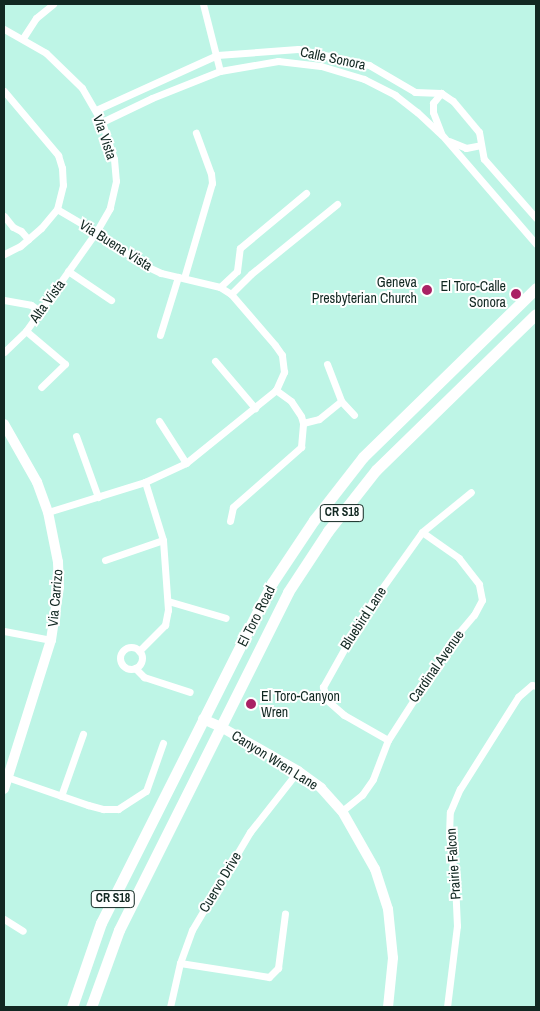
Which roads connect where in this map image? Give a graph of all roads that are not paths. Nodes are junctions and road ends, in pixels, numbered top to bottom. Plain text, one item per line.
1 (53, 4) edge
2 (203, 4) edge
3 (4, 30) edge
4 (23, 38) junction
5 (217, 55) junction
6 (220, 71) junction
7 (4, 91) edge
8 (441, 93) junction
9 (96, 110) junction
10 (102, 122) junction
11 (196, 133) dead end
12 (444, 137) junction
13 (481, 145) junction
14 (306, 192) dead end
15 (337, 204) dead end
16 (57, 209) junction
17 (4, 216) edge
18 (536, 218) edge
19 (96, 232) junction
20 (28, 240) junction
21 (536, 244) edge
22 (4, 254) edge
23 (239, 263) junction
24 (68, 271) junction
25 (251, 274) junction
26 (181, 277) junction
27 (220, 287) junction
28 (536, 288) edge
29 (231, 294) junction
30 (4, 300) edge
31 (111, 300) dead end
32 (40, 311) junction
33 (536, 314) edge
34 (26, 331) junction
35 (160, 335) dead end
36 (4, 352) edge
37 (215, 361) dead end
38 (326, 364) dead end
39 (41, 387) dead end
40 (276, 390) junction
41 (341, 401) junction
42 (255, 408) junction
43 (354, 415) dead end
44 (159, 420) dead end
45 (303, 423) junction
46 (4, 424) edge
47 (76, 436) dead end
48 (186, 463) junction
49 (145, 482) junction
50 (471, 492) dead end
51 (98, 497) junction
52 (48, 512) junction
53 (230, 521) dead end
54 (422, 532) junction
55 (162, 540) junction
56 (106, 560) dead end
57 (168, 601) junction
58 (226, 618) dead end
59 (4, 631) edge
60 (51, 640) junction
61 (139, 651) junction
62 (135, 668) junction
63 (534, 686) edge
64 (190, 692) dead end
65 (203, 719) junction
66 (221, 727) junction
67 (83, 734) dead end
68 (388, 740) junction
69 (163, 743) dead end
70 (298, 771) junction
71 (8, 777) junction
72 (4, 789) edge
73 (61, 796) junction
74 (342, 811) junction
75 (285, 913) dead end
76 (4, 919) edge
77 (23, 931) dead end
78 (180, 963) junction
79 (72, 1007) edge
80 (91, 1007) edge
81 (170, 1007) edge
82 (388, 1007) edge
83 (447, 1007) edge

1 - 4 street
2 - 5 street
3 - 4 street, Via Vista
4 - 9 street, Via Vista
5 - 6 street
5 - 8 street, Calle Sonora
5 - 9 street, Calle Sonora
6 - 10 street, Calle Sonora
6 - 12 street, Calle Sonora
7 - 16 street
8 - 12 street, Calle Sonora
8 - 13 street
9 - 10 street, Via Vista
10 - 19 street, Via Vista
11 - 26 street
12 - 13 street, Calle Sonora
12 - 21 street, Calle Sonora
13 - 18 street
14 - 23 street
15 - 25 street
16 - 19 street, Via Buena Vista
16 - 20 street
17 - 20 street
19 - 24 street, Alta Vista
19 - 26 street, Via Buena Vista
20 - 22 street
23 - 25 street
23 - 27 street
24 - 31 street, Alta Vista
24 - 32 street, Alta Vista
25 - 29 street
26 - 27 street, Via Buena Vista
26 - 35 street
27 - 29 street, Via Buena Vista
28 - 65 main road, El Toro Road / CR S18
29 - 40 street, Via Buena Vista
30 - 32 street
32 - 34 street, Alta Vista
33 - 66 main road, El Toro Road / CR S18
34 - 36 street, Alta Vista
34 - 39 street, Alta Vista
37 - 42 street
38 - 41 street
40 - 42 street
40 - 45 street
41 - 43 street
41 - 45 street
42 - 48 street
44 - 48 street
45 - 53 street
46 - 52 street, Via Carrizo
47 - 51 street
48 - 49 street
49 - 51 street
49 - 55 street
50 - 54 street, Bluebird Lane
51 - 52 street
52 - 60 street, Via Carrizo
54 - 68 street, Cardinal Avenue
54 - 68 street, Bluebird Lane
55 - 56 street
55 - 57 street
57 - 58 street
57 - 61 street
59 - 60 street
60 - 71 street, Via Carrizo
61 - 62 street
61 - 62 street
62 - 64 street
63 - 83 street, Prairie Falcon
65 - 66 street, Canyon Wren Lane
65 - 79 main road, El Toro Road / CR S18
66 - 70 street, Canyon Wren Lane
66 - 80 main road, El Toro Road / CR S18
67 - 73 street
68 - 74 street, Cardinal Avenue
69 - 73 street
70 - 74 street, Canyon Wren Lane
70 - 78 street, Cuervo Drive
71 - 72 street, Via Carrizo
71 - 73 street
74 - 82 street, Canyon Wren Lane
75 - 78 street
76 - 77 street
78 - 81 street, Cuervo Drive

